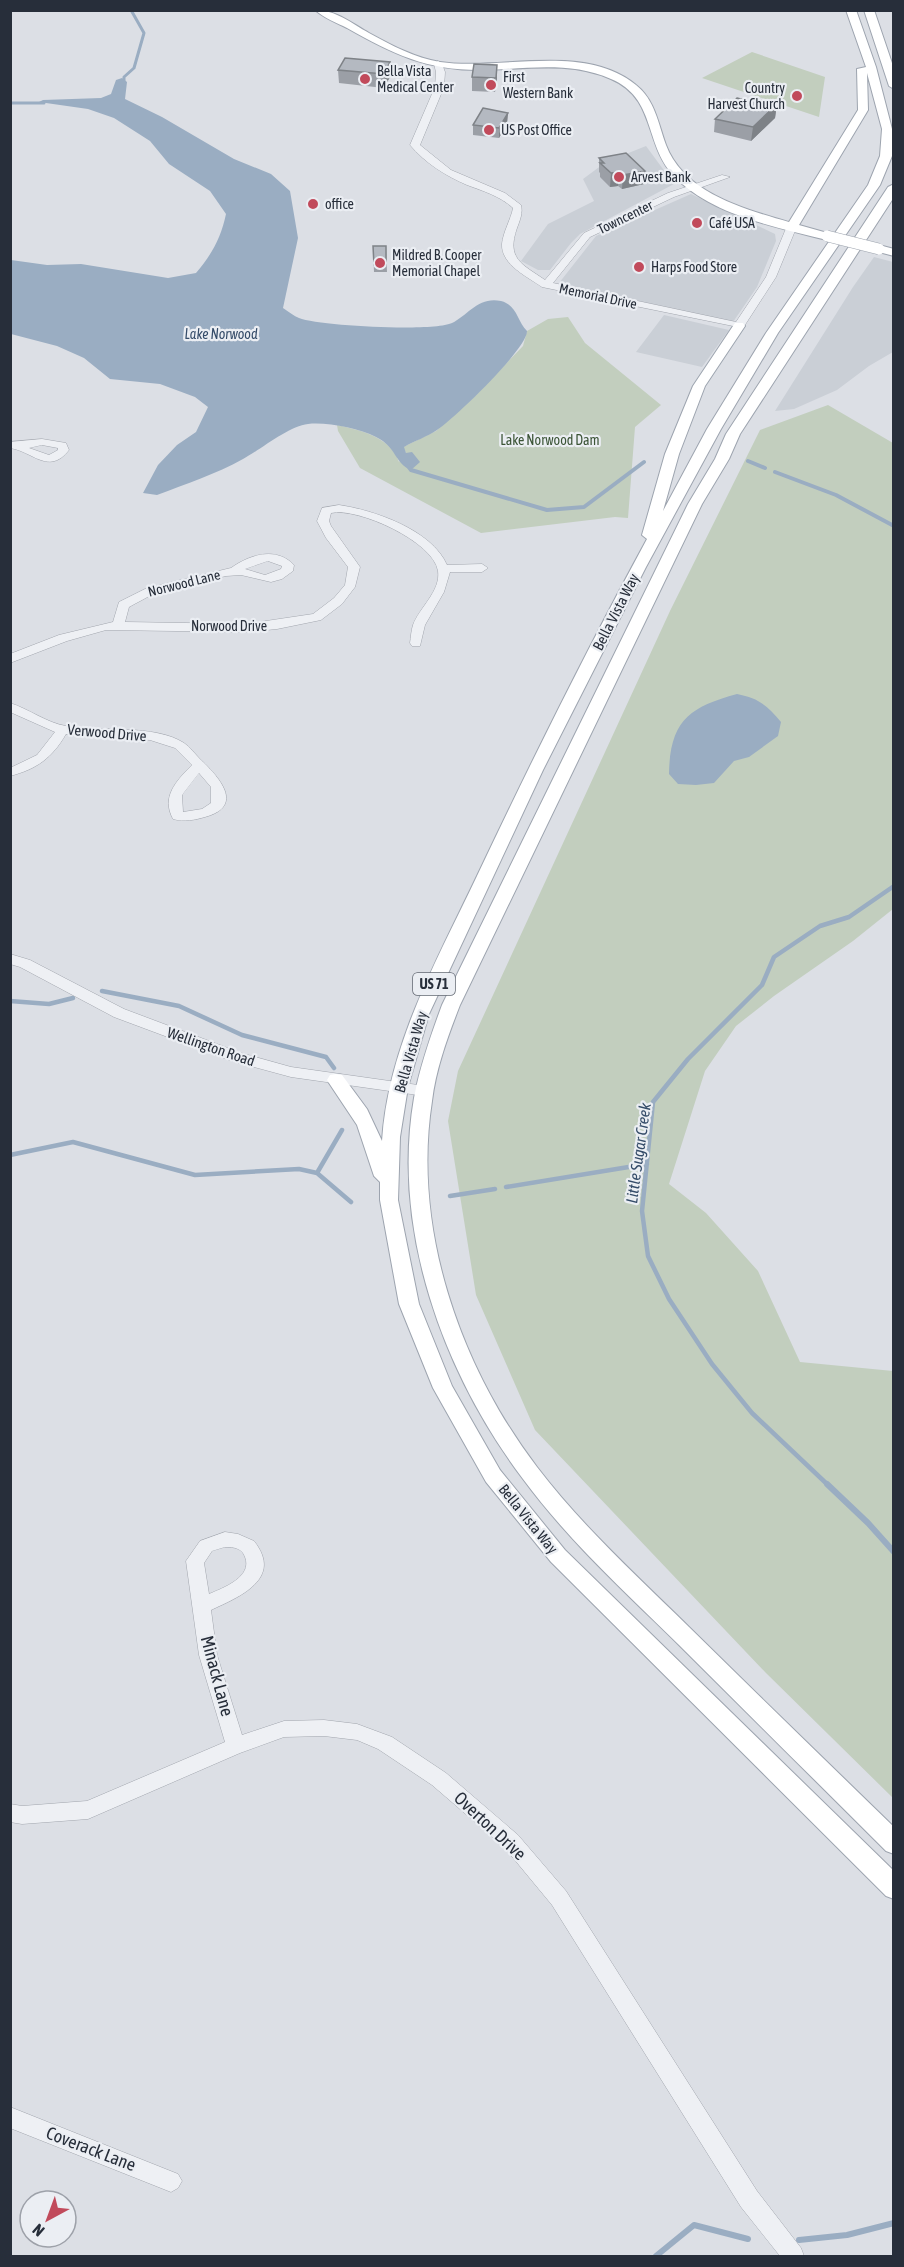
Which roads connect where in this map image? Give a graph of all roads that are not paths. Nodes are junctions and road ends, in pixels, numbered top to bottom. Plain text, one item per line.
1 (321, 10) edge
2 (851, 10) edge
3 (870, 10) edge
4 (859, 38) junction
5 (438, 64) junction
6 (891, 72) edge
7 (894, 86) edge
8 (724, 177) dead end
9 (894, 187) edge
10 (696, 188) junction
11 (807, 201) junction
12 (894, 204) edge
13 (748, 213) junction
14 (792, 226) junction
15 (894, 253) edge
16 (842, 269) junction
17 (546, 285) junction
18 (739, 326) junction
19 (639, 567) junction
20 (482, 568) dead end
21 (444, 569) junction
22 (234, 571) dead end
23 (118, 626) junction
24 (416, 643) dead end
25 (10, 659) edge
26 (10, 707) edge
27 (62, 730) junction
28 (199, 765) dead end
29 (10, 772) edge
30 (10, 959) edge
31 (336, 1080) junction
32 (399, 1087) junction
33 (425, 1091) junction
34 (389, 1200) junction
35 (202, 1606) dead end
36 (236, 1746) junction
37 (10, 1813) edge
38 (894, 1843) edge
39 (894, 1888) edge
40 (10, 2117) edge
41 (171, 2181) dead end
42 (793, 2256) edge

1 - 5 main road
2 - 4 main road, Bella Vista Way / US 71
3 - 6 main road
4 - 11 main road
4 - 19 main road, Bella Vista Way / US 71
5 - 10 main road
5 - 17 street, Memorial Drive
6 - 7 main road
8 - 10 street, Towncenter
9 - 16 main road, Bella Vista Way / US 71
10 - 13 main road
10 - 17 street, Towncenter
11 - 13 main road
11 - 14 main road
12 - 16 main road
13 - 14 main road
14 - 15 main road, bridge
14 - 18 street
16 - 33 main road, Bella Vista Way / US 71
17 - 18 street, Memorial Drive
18 - 19 main road
19 - 32 main road, Bella Vista Way / US 71
20 - 21 street
21 - 23 street, Norwood Drive
21 - 24 street
22 - 23 street, Norwood Lane
23 - 25 street, Norwood Drive
26 - 27 street, Verwood Drive
27 - 28 street, Verwood Drive
27 - 29 street
30 - 31 street, Wellington Road
31 - 32 street, Wellington Road
31 - 34 main road
32 - 33 street, Wellington Road
32 - 34 main road, Bella Vista Way / US 71
33 - 38 main road, Bella Vista Way / US 71
34 - 39 main road, Bella Vista Way / US 71
35 - 36 street, Minack Lane
36 - 37 street, Overton Drive
36 - 42 street, Overton Drive
40 - 41 street, Coverack Lane

